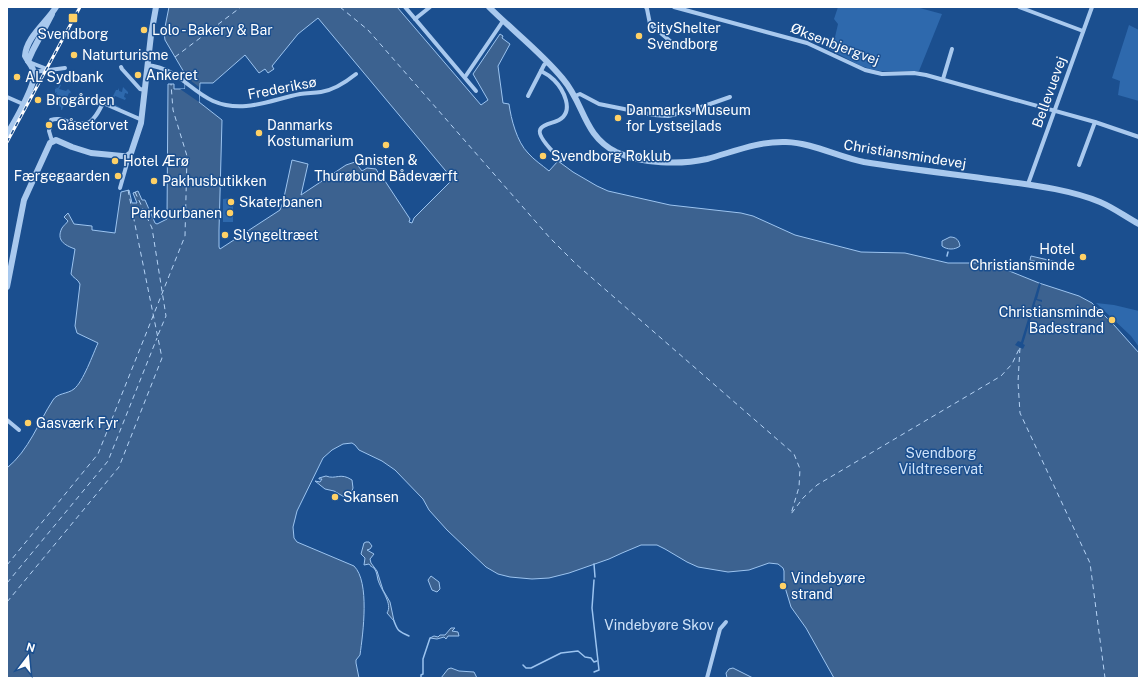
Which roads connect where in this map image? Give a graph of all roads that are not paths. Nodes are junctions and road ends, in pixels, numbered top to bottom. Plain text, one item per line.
1 (156, 7) edge
2 (406, 7) edge
3 (430, 7) edge
4 (489, 7) edge
5 (646, 7) edge
6 (674, 7) edge
7 (1019, 7) edge
8 (1092, 7) edge
9 (55, 8) edge
10 (415, 19) junction
11 (503, 21) junction
12 (1083, 30) junction
13 (676, 46) dead end
14 (952, 50) dead end
15 (28, 61) junction
16 (547, 62) junction
17 (147, 66) junction
18 (65, 68) dead end
19 (122, 68) dead end
20 (49, 70) junction
21 (541, 71) junction
22 (34, 72) junction
23 (356, 74) dead end
24 (465, 77) junction
25 (943, 79) junction
26 (145, 90) junction
27 (476, 91) dead end
28 (528, 96) dead end
29 (575, 96) junction
30 (7, 97) edge
31 (730, 97) dead end
32 (23, 104) junction
33 (1054, 110) junction
34 (142, 120) junction
35 (1095, 122) junction
36 (7, 134) edge
37 (1139, 137) edge
38 (52, 141) junction
39 (127, 156) junction
40 (561, 160) dead end
41 (1079, 165) dead end
42 (1028, 184) junction
43 (120, 188) dead end
44 (1139, 224) edge
45 (7, 287) edge
46 (7, 420) edge
47 (19, 430) dead end
48 (726, 622) dead end
49 (707, 678) edge

1 - 17 street
2 - 10 street
3 - 10 street
4 - 11 street, Christiansmindevej
5 - 13 street
6 - 25 street, Øksenbjergvej
7 - 12 street
8 - 12 street, Bellevuevej
9 - 15 street
10 - 24 street
11 - 16 street, Christiansmindevej
11 - 24 street
12 - 33 street, Bellevuevej
14 - 25 street
15 - 20 street
15 - 22 street
16 - 21 street
16 - 29 street, Christiansmindevej
17 - 23 street, Frederiksø
17 - 26 street
18 - 20 street
19 - 26 street
20 - 22 street
21 - 28 street
21 - 40 street
22 - 32 street
24 - 27 street
25 - 33 street, Øksenbjergvej
26 - 34 street
29 - 31 street
29 - 42 street, Christiansmindevej
30 - 32 street
32 - 36 street
33 - 35 street, Øksenbjergvej
33 - 42 street, Bellevuevej
34 - 38 street
34 - 39 street
35 - 37 street, Øksenbjergvej
35 - 41 street
38 - 39 street
38 - 45 street
39 - 43 street
42 - 44 street, Christiansmindevej
46 - 47 street
48 - 49 street

